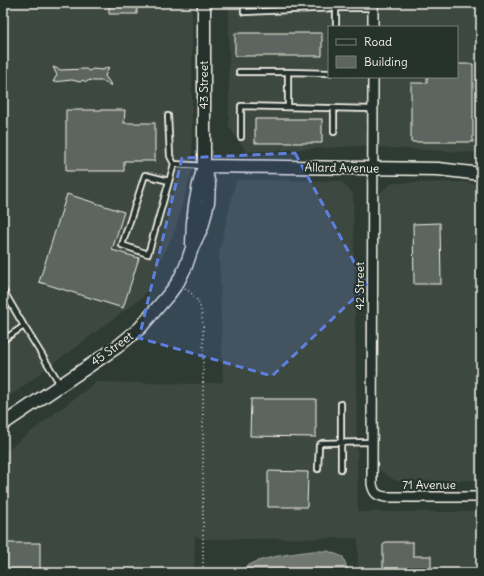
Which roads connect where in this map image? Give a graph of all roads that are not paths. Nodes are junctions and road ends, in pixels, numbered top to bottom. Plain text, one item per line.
1 (204, 3) edge
2 (244, 3) edge
3 (336, 5) edge
4 (373, 5) edge
5 (336, 24) dead end
6 (373, 26) edge
7 (239, 72) dead end
8 (288, 72) junction
9 (328, 73) edge
10 (372, 78) edge
11 (288, 107) junction
12 (334, 108) junction
13 (372, 109) junction
14 (168, 116) dead end
15 (334, 132) dead end
16 (241, 137) dead end
17 (174, 164) junction
18 (204, 166) junction
19 (372, 168) junction
20 (481, 174) edge
21 (169, 181) junction
22 (3, 290) edge
23 (24, 326) junction
24 (3, 340) edge
25 (61, 385) junction
26 (341, 404) dead end
27 (3, 424) edge
28 (372, 442) junction
29 (341, 443) junction
30 (318, 469) dead end
31 (341, 469) dead end
32 (376, 495) joint
33 (481, 497) edge

1 - 18 main road, 43 Street
2 - 3 lane
3 - 4 lane
3 - 5 lane
4 - 6 street
7 - 8 lane
8 - 9 lane
8 - 11 lane
10 - 13 street, 42 Street
11 - 12 lane
11 - 16 lane
12 - 13 lane
12 - 15 lane
13 - 19 street, 42 Street
14 - 17 lane
17 - 18 lane
17 - 21 lane
18 - 19 main road, Allard Avenue
18 - 25 main road, 45 Street
19 - 20 main road, Allard Avenue
19 - 28 street, 42 Street
21 - 21 lane
22 - 23 lane
23 - 24 lane
23 - 25 lane
25 - 27 main road, 45 Street
26 - 29 lane
28 - 29 lane
28 - 32 street, 42 Street
29 - 30 lane
29 - 31 lane
32 - 33 street, 71 Avenue

